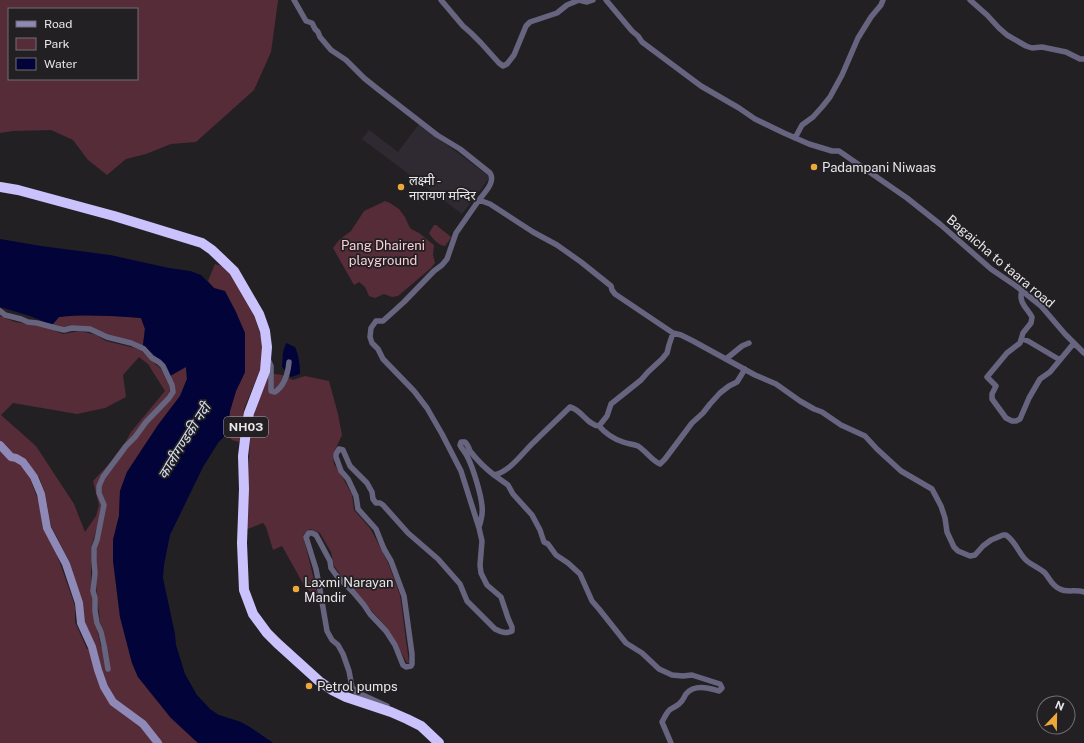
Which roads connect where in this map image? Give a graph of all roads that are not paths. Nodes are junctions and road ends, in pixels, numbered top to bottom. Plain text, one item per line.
1 (294, 0) edge
2 (441, 0) edge
3 (579, 0) edge
4 (593, 0) edge
5 (606, 0) edge
6 (883, 0) edge
7 (970, 0) edge
8 (1084, 59) edge
9 (795, 138) junction
10 (0, 186) edge
11 (479, 200) junction
12 (1022, 291) junction
13 (0, 311) edge
14 (673, 333) junction
15 (1022, 339) junction
16 (750, 343) dead end
17 (1074, 343) junction
18 (267, 347) junction
19 (1084, 353) edge
20 (726, 359) junction
21 (1060, 360) junction
22 (289, 362) dead end
23 (745, 369) junction
24 (599, 426) junction
25 (0, 445) edge
26 (494, 475) junction
27 (479, 528) junction
28 (1084, 592) edge
29 (108, 669) dead end
30 (391, 712) junction
31 (158, 743) edge
32 (439, 743) edge
33 (671, 743) edge

1 - 11 street
2 - 3 street
3 - 4 street
5 - 9 street, Bagaicha to taara road
6 - 9 street
7 - 8 street
9 - 12 street, Bagaicha to taara road
10 - 18 highway, NH03
11 - 14 street
11 - 27 street
12 - 15 street
12 - 17 street, Bagaicha to taara road
13 - 29 street
14 - 20 street
14 - 24 street
15 - 21 street
15 - 21 street
16 - 20 street
17 - 19 street, Bagaicha to taara road
17 - 21 street
18 - 22 street
18 - 30 highway, NH03
20 - 23 street
23 - 24 street
23 - 28 street
24 - 26 street
25 - 31 street
26 - 27 street
26 - 33 street
27 - 30 street
30 - 32 highway, NH03

